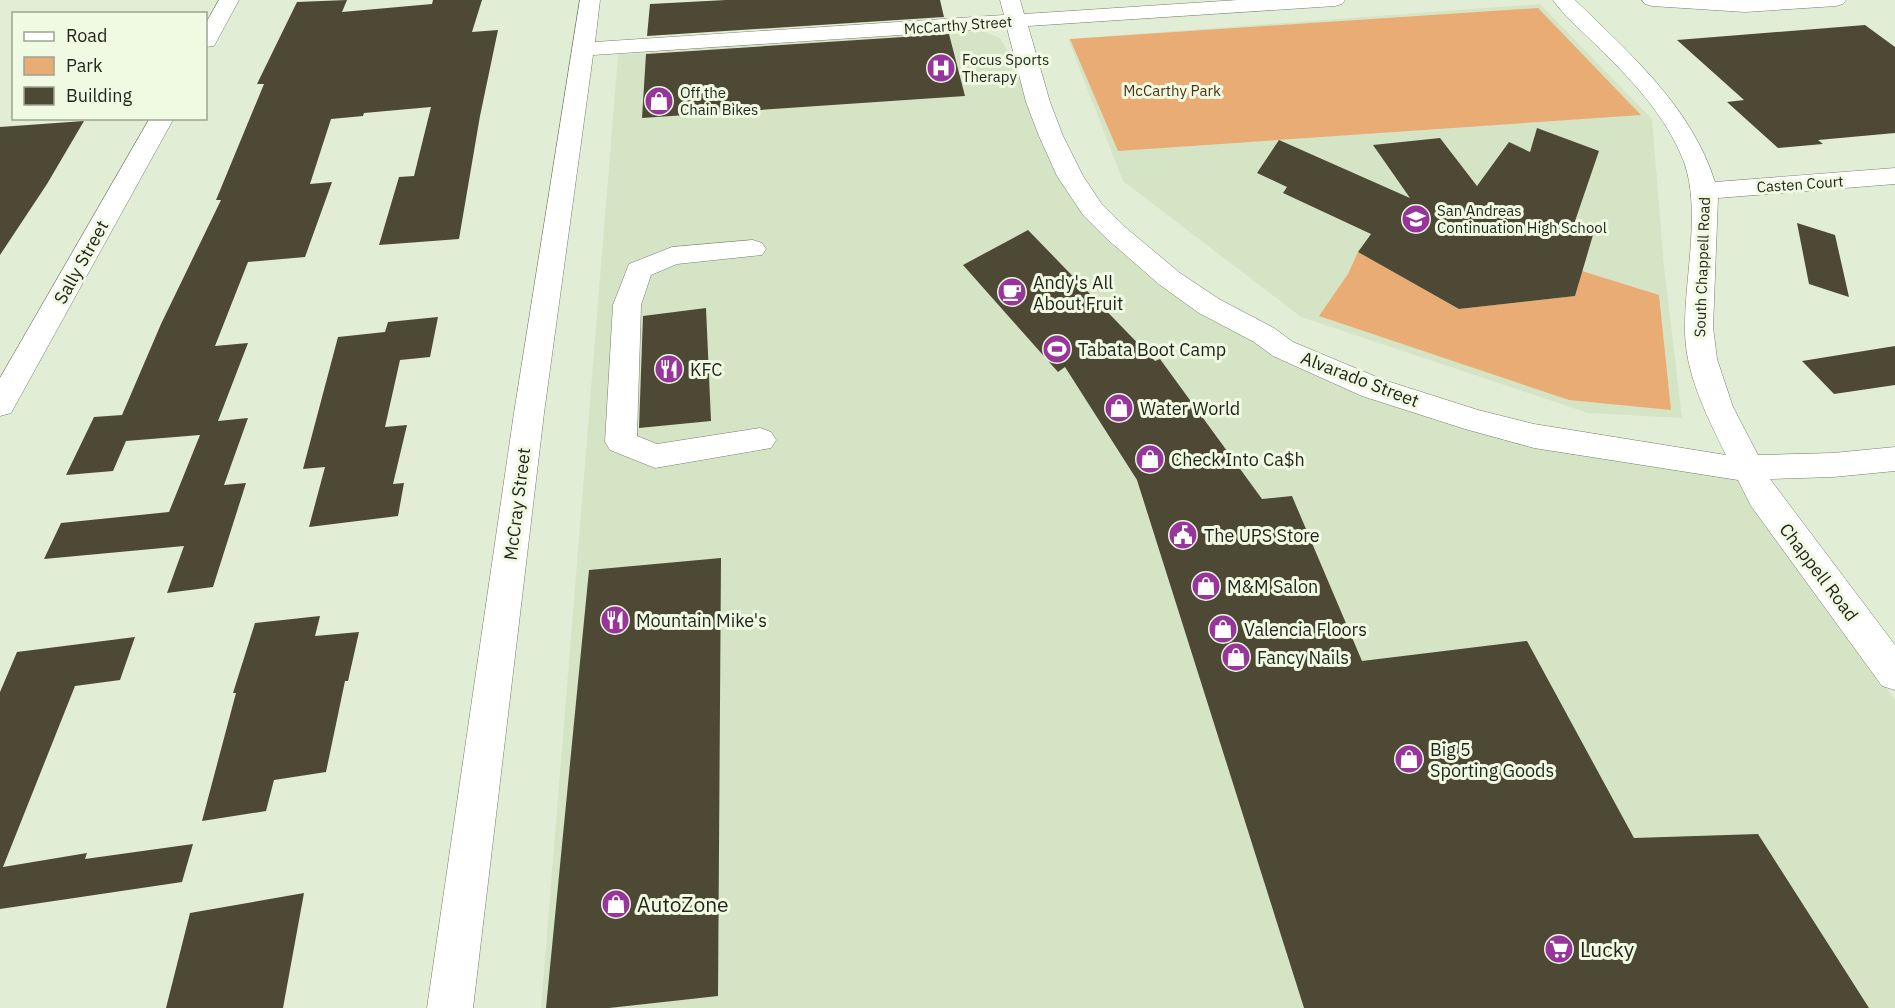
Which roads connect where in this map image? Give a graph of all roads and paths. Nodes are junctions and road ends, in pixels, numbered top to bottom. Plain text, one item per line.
1 (229, 0) edge
2 (590, 0) edge
3 (1335, 0) edge
4 (1563, 0) edge
5 (1652, 0) edge
6 (1836, 0) edge
7 (1013, 11) edge
8 (207, 39) edge
9 (582, 49) junction
10 (161, 120) edge
11 (1895, 176) edge
12 (1705, 191) junction
13 (753, 249) dead end
14 (0, 405) edge
15 (760, 440) dead end
16 (1895, 459) edge
17 (1748, 466) junction
18 (1895, 674) edge
19 (450, 1008) edge

1 - 8 street
2 - 9 street, McCray Street
3 - 7 street, McCarthy Street
4 - 12 street, South Chappell Road
5 - 6 street
7 - 9 street, McCarthy Street
7 - 17 street, Alvarado Street
9 - 19 street, McCray Street
10 - 14 street, Sally Street
11 - 12 street, Casten Court
12 - 17 street, South Chappell Road
13 - 15 street
16 - 17 street, Alvarado Street
17 - 18 street, Chappell Road

